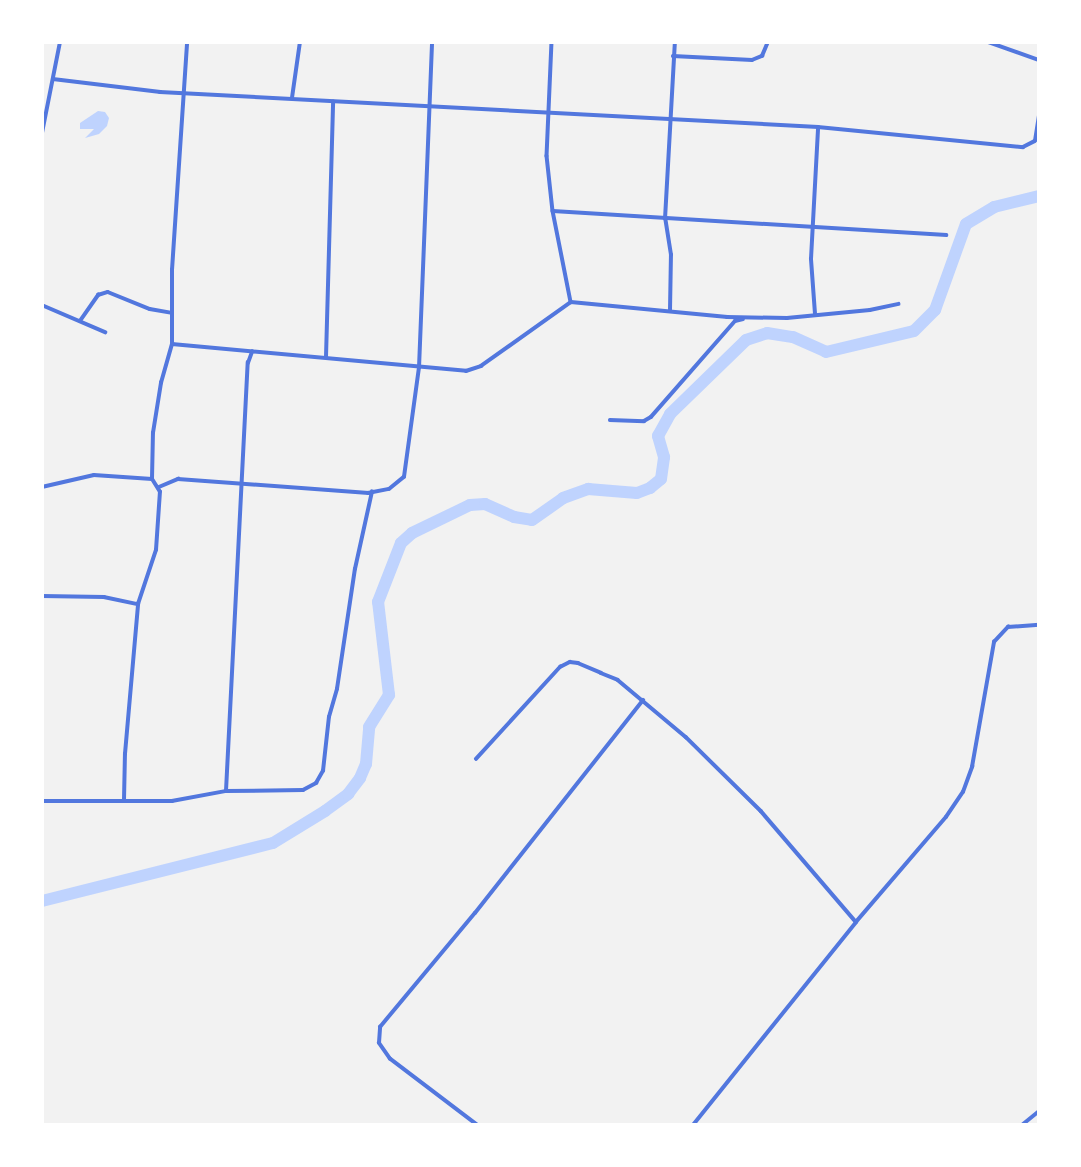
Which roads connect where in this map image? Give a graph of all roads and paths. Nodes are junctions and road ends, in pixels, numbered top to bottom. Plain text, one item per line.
1 (60, 42) edge
2 (187, 42) edge
3 (300, 42) edge
4 (432, 42) edge
5 (552, 42) edge
6 (675, 42) edge
7 (768, 42) edge
8 (988, 42) edge
9 (673, 56) junction
10 (1039, 60) edge
11 (53, 79) junction
12 (185, 93) junction
13 (292, 98) junction
14 (333, 102) junction
15 (428, 108) junction
16 (547, 112) junction
17 (1039, 116) edge
18 (669, 119) junction
19 (818, 127) junction
20 (42, 133) edge
21 (553, 211) junction
22 (665, 219) junction
23 (812, 227) junction
24 (946, 235) dead end
25 (571, 302) junction
26 (42, 304) edge
27 (898, 304) dead end
28 (670, 310) junction
29 (172, 313) junction
30 (815, 314) junction
31 (748, 318) junction
32 (79, 321) junction
33 (105, 332) dead end
34 (172, 345) junction
35 (252, 352) junction
36 (326, 358) junction
37 (419, 368) junction
38 (610, 420) dead end
39 (152, 479) junction
40 (243, 484) junction
41 (42, 486) edge
42 (159, 487) junction
43 (372, 492) junction
44 (42, 596) edge
45 (138, 604) junction
46 (1039, 625) edge
47 (643, 700) junction
48 (476, 759) dead end
49 (226, 791) junction
50 (124, 800) junction
51 (42, 801) edge
52 (856, 922) junction
53 (1039, 1111) edge
54 (477, 1125) edge
55 (693, 1125) edge
56 (1022, 1125) edge

1 - 11 street
2 - 12 street
3 - 13 street
4 - 15 street
5 - 16 street
6 - 9 street
7 - 9 street
8 - 10 street
9 - 18 street
11 - 12 street
11 - 20 street
12 - 13 street
12 - 29 street
13 - 14 street
14 - 15 street
14 - 36 street
15 - 16 street
15 - 37 street
16 - 18 street
16 - 21 street
17 - 19 street
18 - 19 street
18 - 22 street
19 - 23 street
21 - 22 street
21 - 25 street
22 - 23 street
22 - 28 street
23 - 24 street
23 - 30 street
25 - 28 street
25 - 37 street
26 - 32 street
27 - 30 street
28 - 31 street
29 - 32 street
29 - 34 street
30 - 31 street
31 - 38 street
32 - 33 street
34 - 35 street
34 - 39 street
35 - 36 street
35 - 40 street
36 - 37 street
37 - 43 street
39 - 41 street
39 - 42 street
40 - 42 street
40 - 43 street
40 - 49 street
42 - 45 street
43 - 49 street
44 - 45 street
45 - 50 street
46 - 52 street
47 - 48 street
47 - 52 street
47 - 54 street
49 - 50 street
50 - 51 street
52 - 55 street
53 - 56 street

